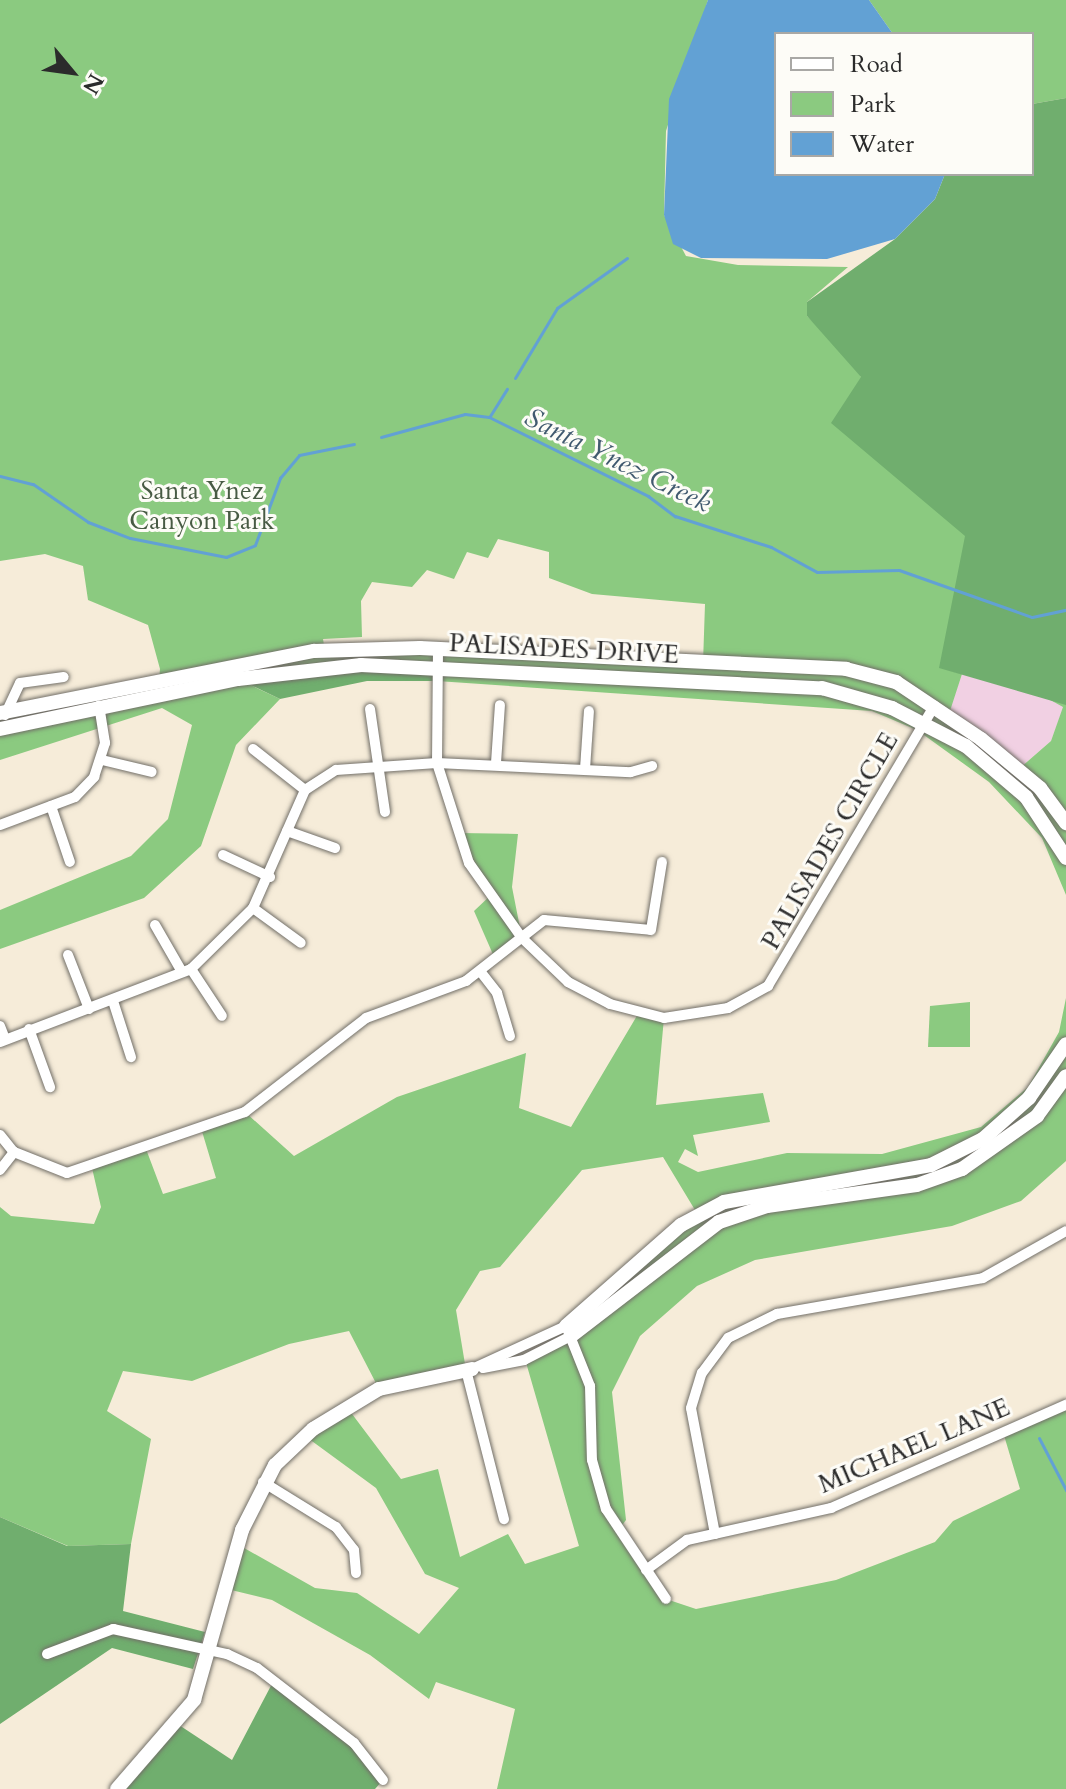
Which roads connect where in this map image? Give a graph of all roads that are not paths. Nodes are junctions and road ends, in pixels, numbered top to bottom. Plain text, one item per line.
1 (438, 649) junction
2 (318, 651) junction
3 (320, 667) junction
4 (437, 667) junction
5 (64, 677) dead end
6 (97, 693) junction
7 (500, 705) dead end
8 (934, 706) junction
9 (100, 709) junction
10 (370, 709) dead end
11 (589, 711) dead end
12 (2, 712) edge
13 (924, 722) junction
14 (3, 728) edge
15 (253, 749) dead end
16 (102, 760) junction
17 (437, 763) junction
18 (496, 763) junction
19 (376, 766) junction
20 (652, 766) dead end
21 (585, 769) junction
22 (152, 772) dead end
23 (305, 790) junction
24 (51, 806) junction
25 (385, 812) dead end
26 (0, 825) edge
27 (1062, 827) edge
28 (287, 831) junction
29 (335, 848) dead end
30 (223, 855) dead end
31 (1066, 858) edge
32 (70, 862) dead end
33 (662, 862) dead end
34 (270, 877) junction
35 (253, 908) junction
36 (155, 925) dead end
37 (522, 938) junction
38 (301, 943) dead end
39 (68, 955) dead end
40 (187, 971) junction
41 (480, 971) junction
42 (113, 1001) junction
43 (89, 1009) junction
44 (222, 1016) dead end
45 (0, 1026) edge
46 (29, 1029) junction
47 (510, 1036) dead end
48 (2, 1041) edge
49 (1066, 1044) edge
50 (131, 1057) dead end
51 (1066, 1076) edge
52 (50, 1087) dead end
53 (0, 1135) edge
54 (14, 1152) junction
55 (0, 1170) edge
56 (1066, 1231) edge
57 (568, 1331) junction
58 (469, 1370) junction
59 (1066, 1405) edge
60 (263, 1482) junction
61 (504, 1519) dead end
62 (715, 1534) junction
63 (646, 1570) junction
64 (356, 1573) dead end
65 (666, 1599) dead end
66 (213, 1652) junction
67 (47, 1654) dead end
68 (383, 1780) dead end
69 (117, 1789) edge

1 - 2 street, PALISADES DRIVE
1 - 4 street, PALISADES CIRCLE
1 - 8 street, PALISADES DRIVE
2 - 3 street
2 - 6 street, PALISADES DRIVE
3 - 4 street, PALISADES DRIVE
3 - 9 street, PALISADES DRIVE
4 - 13 street, PALISADES DRIVE
4 - 17 street, PALISADES CIRCLE
5 - 12 street
6 - 9 street
6 - 12 street, PALISADES DRIVE
7 - 18 street
8 - 13 street, PALISADES CIRCLE
8 - 27 street, PALISADES DRIVE
9 - 14 street, PALISADES DRIVE
9 - 16 street
10 - 19 street
11 - 21 street
12 - 14 street
13 - 27 street, PALISADES DRIVE
13 - 37 street, PALISADES CIRCLE
15 - 23 street
16 - 22 street
16 - 24 street
17 - 18 street
17 - 19 street
17 - 37 street, PALISADES CIRCLE
18 - 21 street
19 - 23 street
19 - 25 street
20 - 21 street
23 - 28 street
24 - 26 street
24 - 32 street
27 - 31 street, PALISADES DRIVE
28 - 29 street
28 - 34 street
30 - 34 street
33 - 37 street
34 - 35 street
35 - 38 street
35 - 40 street
36 - 40 street
37 - 41 street
39 - 43 street
40 - 42 street
40 - 44 street
41 - 47 street
41 - 54 street
42 - 43 street
42 - 50 street
43 - 46 street
45 - 48 street
46 - 48 street
46 - 52 street
49 - 57 street
51 - 57 street
53 - 54 street
54 - 55 street
56 - 62 street
57 - 58 street
57 - 63 street
58 - 60 street
58 - 61 street
59 - 62 street, MICHAEL LANE
60 - 64 street
60 - 66 street
62 - 63 street, MICHAEL LANE
63 - 65 street
66 - 67 street
66 - 68 street
66 - 69 street

